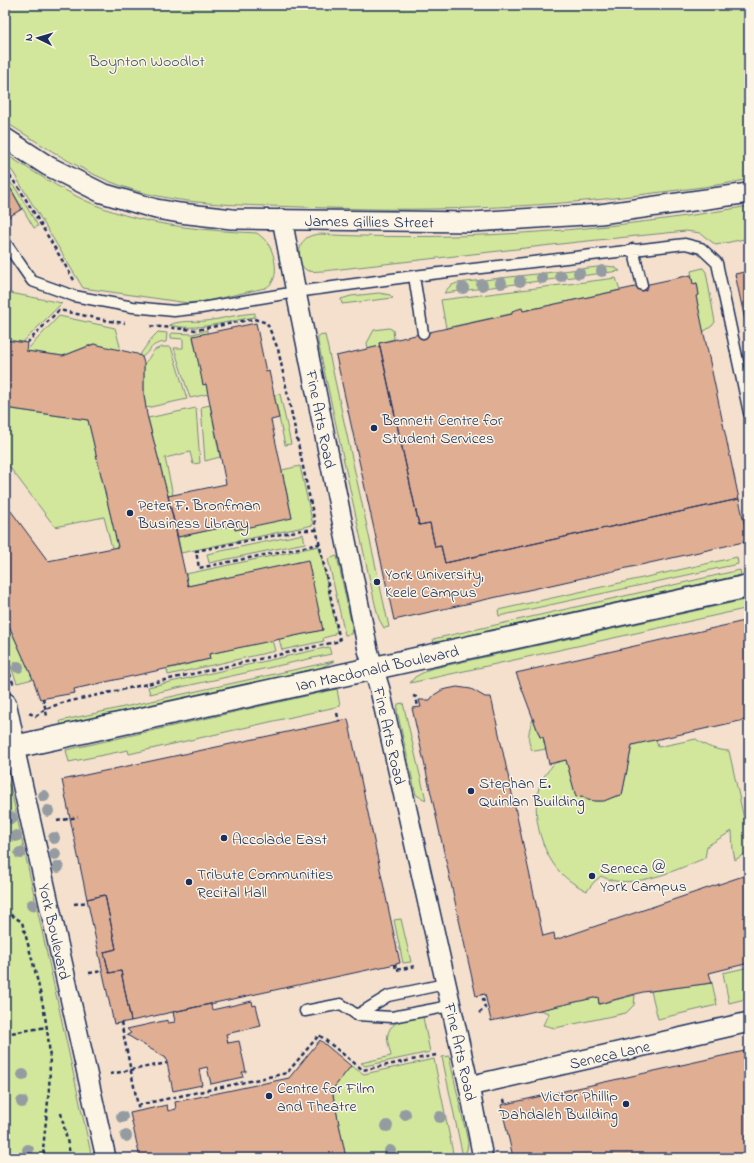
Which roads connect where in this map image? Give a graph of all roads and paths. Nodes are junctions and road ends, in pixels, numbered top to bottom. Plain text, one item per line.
1 (5, 138) edge
2 (5, 170) edge
3 (749, 193) edge
4 (282, 219) junction
5 (5, 242) edge
6 (633, 249) junction
7 (414, 276) junction
8 (76, 284) dead end
9 (642, 285) dead end
10 (296, 292) junction
11 (131, 324) dead end
12 (146, 325) dead end
13 (423, 333) dead end
14 (27, 343) dead end
15 (749, 413) edge
16 (316, 530) junction
17 (319, 544) junction
18 (749, 586) edge
19 (5, 660) edge
20 (374, 668) junction
21 (413, 696) dead end
22 (10, 697) edge
23 (43, 698) dead end
24 (418, 707) dead end
25 (45, 709) junction
26 (28, 712) dead end
27 (337, 713) dead end
28 (47, 716) dead end
29 (339, 721) dead end
30 (10, 748) edge
31 (78, 817) dead end
32 (58, 822) dead end
33 (88, 902) dead end
34 (74, 904) dead end
35 (5, 911) edge
36 (395, 964) dead end
37 (416, 966) dead end
38 (103, 971) dead end
39 (89, 973) dead end
40 (445, 984) junction
41 (482, 994) dead end
42 (450, 1006) junction
43 (305, 1012) dead end
44 (479, 1013) dead end
45 (357, 1015) junction
46 (121, 1022) dead end
47 (749, 1022) edge
48 (47, 1027) junction
49 (5, 1034) edge
50 (436, 1055) dead end
51 (167, 1063) dead end
52 (130, 1070) junction
53 (110, 1074) dead end
54 (469, 1086) junction
55 (504, 1099) dead end
56 (505, 1104) dead end
57 (138, 1105) junction
58 (139, 1111) dead end
59 (62, 1113) dead end
60 (45, 1158) edge
61 (72, 1158) edge
62 (106, 1158) edge
63 (483, 1158) edge

1 - 4 street, James Gillies Street
2 - 8 path
3 - 4 street, James Gillies Street
4 - 10 street, Fine Arts Road
5 - 10 lane
6 - 7 lane
6 - 9 lane
6 - 15 lane
7 - 10 lane
7 - 13 lane
10 - 20 street, Fine Arts Road
11 - 14 path
12 - 16 path
16 - 17 path
16 - 17 path
17 - 25 path
18 - 20 street, Ian Macdonald Boulevard
19 - 22 path
20 - 30 street, Ian Macdonald Boulevard
20 - 40 street, Fine Arts Road
21 - 24 path
22 - 30 street, York Boulevard
23 - 25 path
25 - 26 path
25 - 28 path
27 - 29 path
30 - 62 street, York Boulevard
31 - 32 path
33 - 34 path
35 - 48 path
36 - 37 path
38 - 39 path
40 - 42 street, Fine Arts Road
40 - 45 lane
41 - 44 path
42 - 45 lane
42 - 54 street, Fine Arts Road
43 - 45 lane
46 - 52 path
47 - 54 street, Seneca Lane
48 - 49 path
48 - 60 path
50 - 57 path
51 - 52 path
52 - 53 path
52 - 57 path
54 - 63 street, Fine Arts Road
55 - 56 path
57 - 58 path
59 - 61 path

